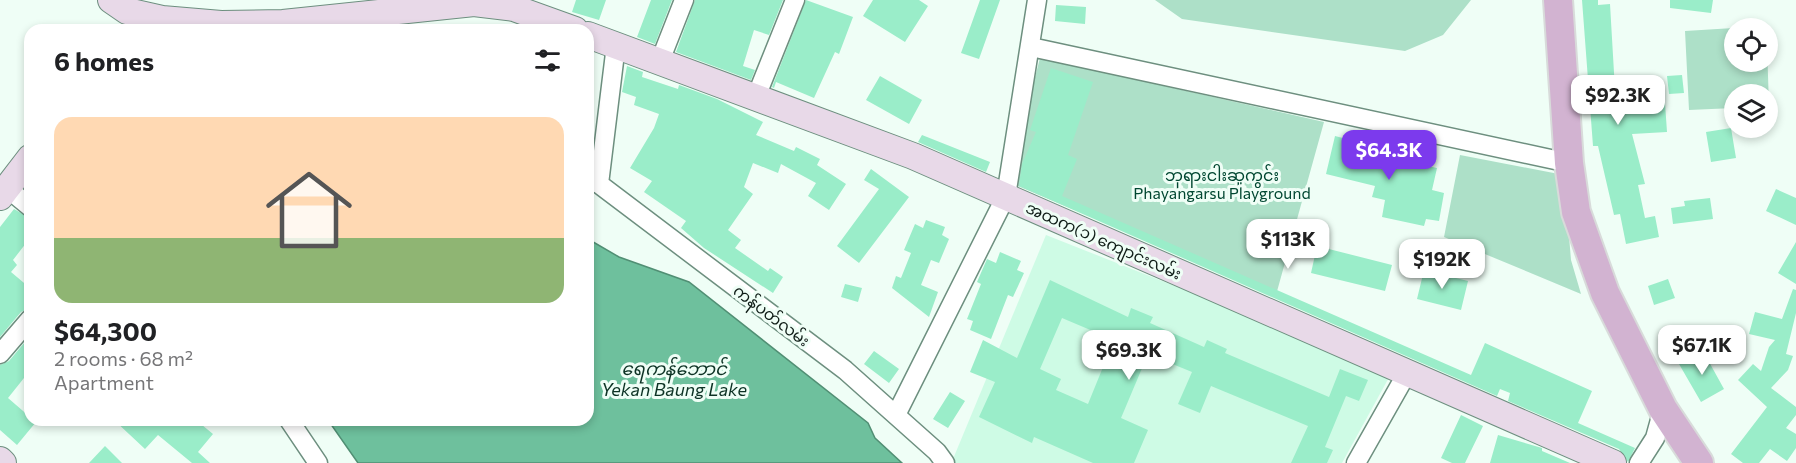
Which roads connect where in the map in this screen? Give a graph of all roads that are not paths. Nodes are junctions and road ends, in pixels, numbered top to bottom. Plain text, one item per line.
1 (684, 0) edge
2 (795, 0) edge
3 (1037, 0) edge
4 (1558, 0) edge
5 (119, 14) edge
6 (161, 24) edge
7 (221, 24) edge
8 (558, 24) edge
9 (594, 37) edge
10 (616, 45) junction
11 (1031, 47) junction
12 (660, 61) junction
13 (756, 97) junction
14 (1569, 163) junction
15 (24, 166) edge
16 (594, 176) edge
17 (594, 183) edge
18 (4, 193) edge
19 (1006, 196) junction
20 (24, 204) edge
21 (24, 326) edge
22 (0, 354) edge
23 (1407, 373) junction
24 (1663, 409) junction
25 (896, 415) junction
26 (293, 426) edge
27 (318, 463) edge
28 (945, 463) edge
29 (1356, 463) edge
30 (1613, 463) edge
31 (1639, 463) edge
32 (1699, 463) edge

1 - 12 street
2 - 13 street
3 - 11 street
4 - 14 main road
5 - 6 main road
7 - 8 main road
9 - 10 main road, အထက(၁) ကျောင်းလမ်း
10 - 12 main road, အထက(၁) ကျောင်းလမ်း
10 - 16 street
11 - 14 street
11 - 19 street
12 - 13 main road, အထက(၁) ကျောင်းလမ်း
13 - 19 main road, အထက(၁) ကျောင်းလမ်း
14 - 24 main road
15 - 18 main road
17 - 25 street, ကန်ပတ်လမ်း
18 - 20 street
19 - 23 main road, အထက(၁) ကျောင်းလမ်း
19 - 25 street
21 - 22 street
23 - 29 street
23 - 30 main road, အထက(၁) ကျောင်းလမ်း
24 - 31 street
24 - 32 main road
25 - 28 street, ကန်ပတ်လမ်း
26 - 27 street

